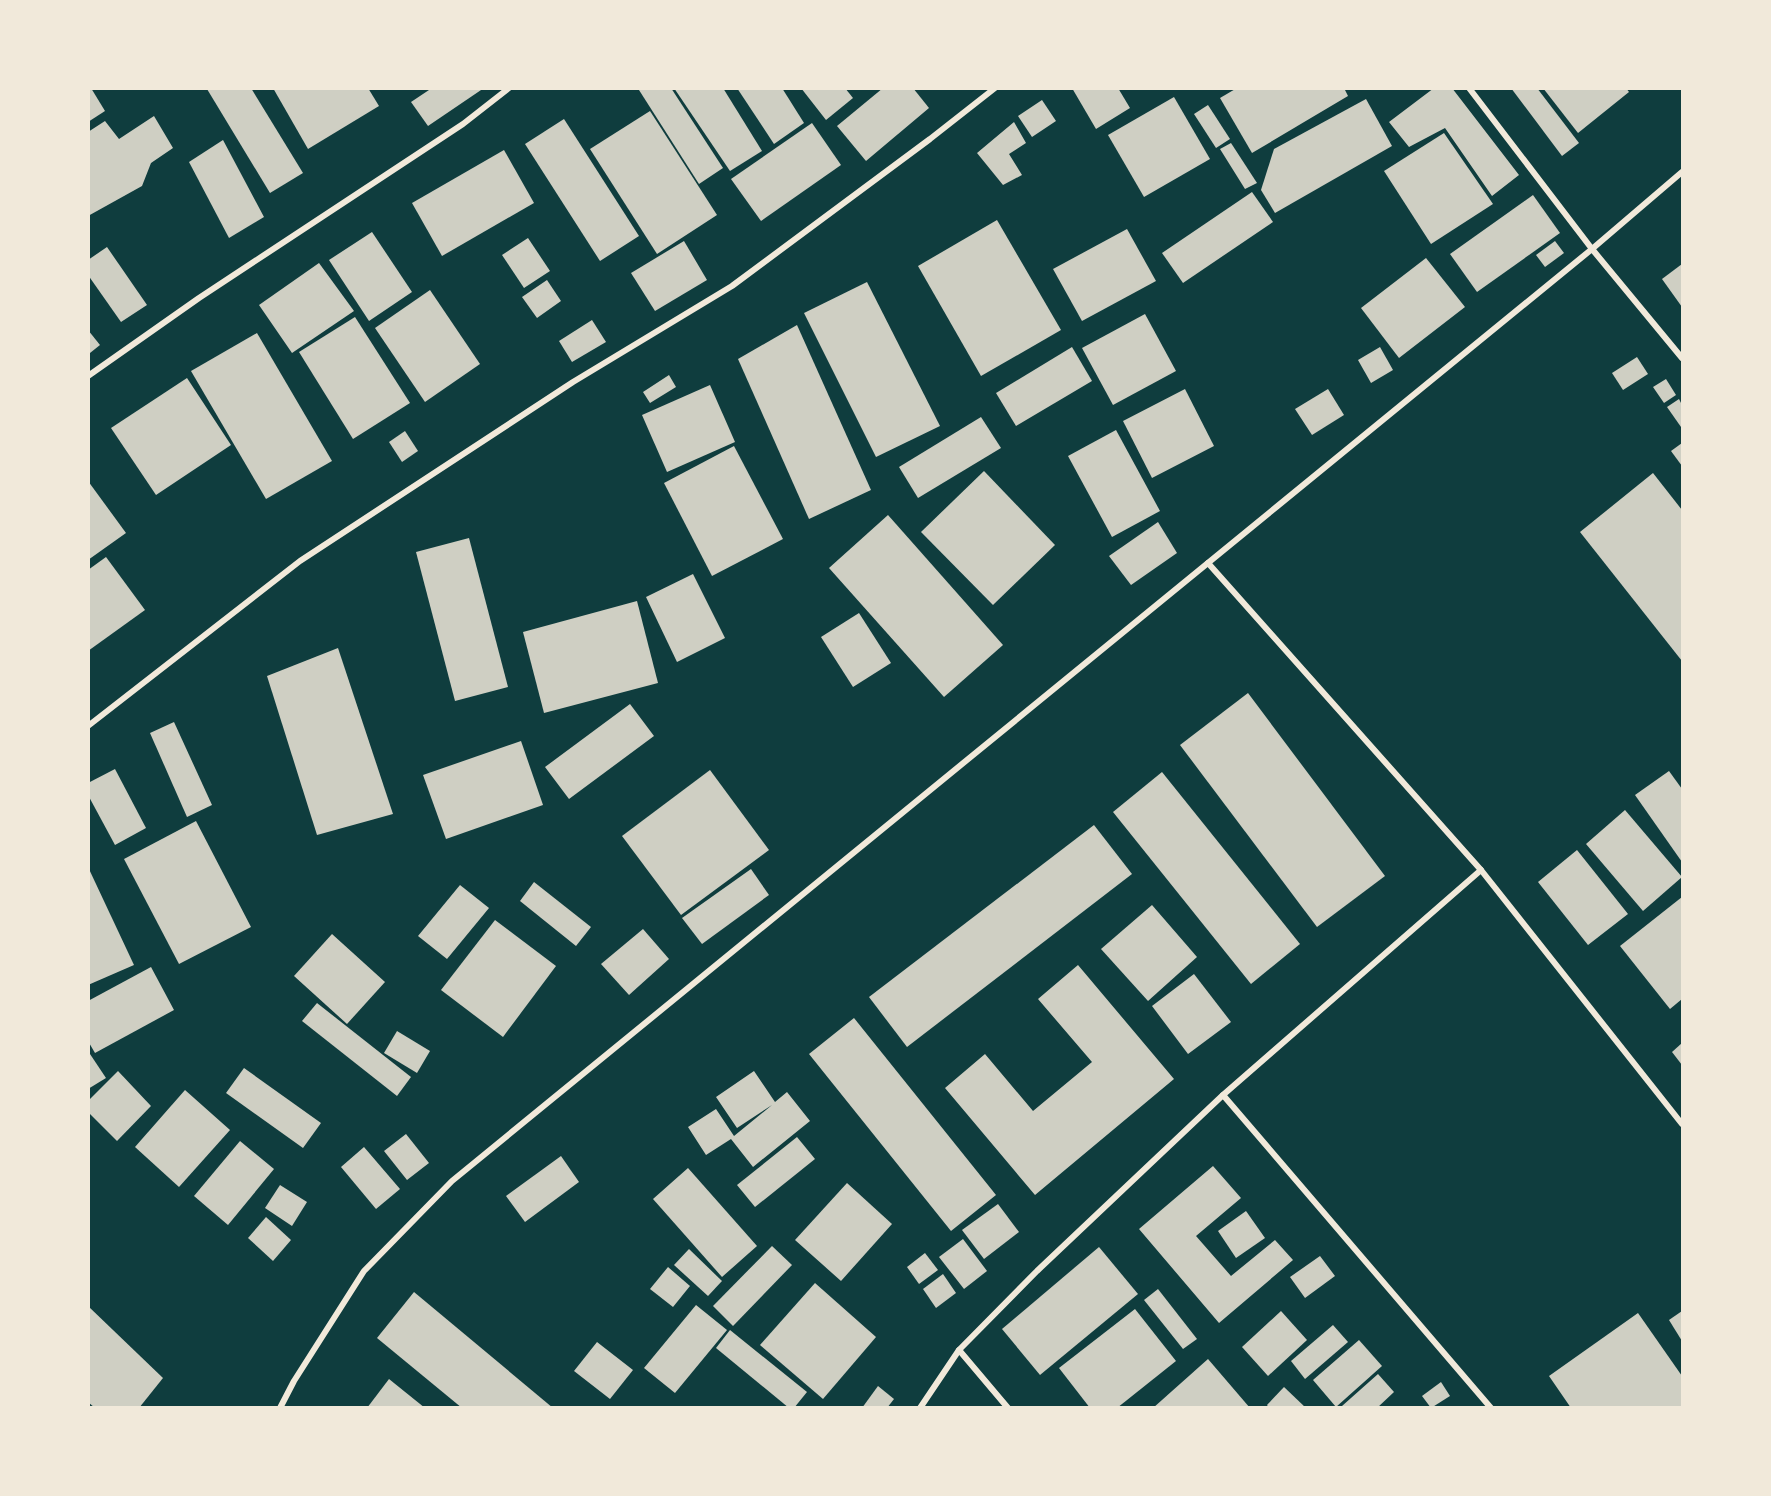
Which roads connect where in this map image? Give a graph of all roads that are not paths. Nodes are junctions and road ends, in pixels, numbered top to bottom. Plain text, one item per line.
1 (509, 88) edge
2 (995, 88) edge
3 (1469, 88) edge
4 (1683, 172) edge
5 (1592, 249) junction
6 (1683, 358) edge
7 (88, 376) edge
8 (1208, 563) junction
9 (88, 726) edge
10 (1480, 870) junction
11 (1223, 1095) junction
12 (1683, 1124) edge
13 (959, 1350) junction
14 (280, 1407) edge
15 (920, 1407) edge
16 (1008, 1407) edge
17 (1491, 1407) edge

1 - 7 street
2 - 9 street
3 - 5 street
4 - 5 street
5 - 6 street
5 - 8 street
8 - 10 street
8 - 14 street
10 - 11 street
10 - 12 street
11 - 13 street
11 - 17 street
13 - 15 street
13 - 16 street

